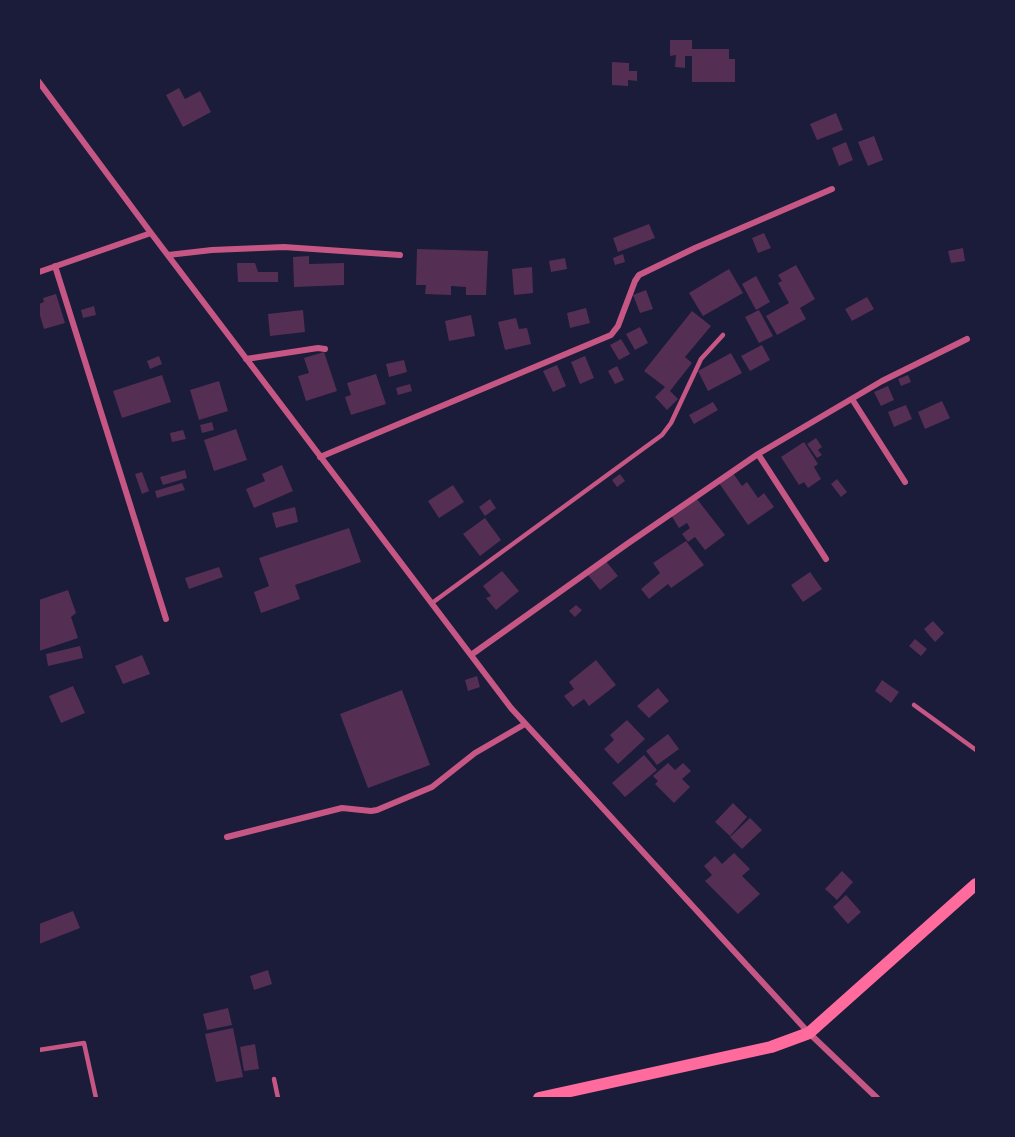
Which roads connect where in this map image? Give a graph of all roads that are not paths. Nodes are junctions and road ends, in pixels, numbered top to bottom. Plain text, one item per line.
1 (39, 82) edge
2 (832, 189) dead end
3 (151, 233) junction
4 (168, 255) junction
5 (400, 255) dead end
6 (55, 266) junction
7 (39, 272) edge
8 (723, 335) dead end
9 (967, 339) dead end
10 (325, 349) dead end
11 (246, 359) junction
12 (852, 399) junction
13 (758, 454) junction
14 (320, 457) junction
15 (905, 482) dead end
16 (826, 559) dead end
17 (432, 603) junction
18 (166, 619) dead end
19 (471, 655) junction
20 (914, 705) dead end
21 (525, 724) junction
22 (976, 750) edge
23 (227, 837) dead end
24 (976, 884) edge
25 (809, 1033) junction
26 (39, 1050) edge
27 (274, 1079) dead end
28 (96, 1098) edge
29 (278, 1098) edge
30 (539, 1098) edge
31 (877, 1098) edge

1 - 3 street
2 - 14 street
3 - 4 street
3 - 6 street
4 - 5 street
4 - 11 street
6 - 7 street
6 - 18 street
8 - 17 lane
9 - 12 street
10 - 11 street
11 - 14 street
12 - 13 street
12 - 15 street
13 - 16 street
13 - 19 street
14 - 17 street
17 - 19 street
19 - 21 street
20 - 22 lane
21 - 23 street
21 - 25 street
24 - 25 main road
25 - 30 main road
25 - 31 street
26 - 28 lane
27 - 29 lane

